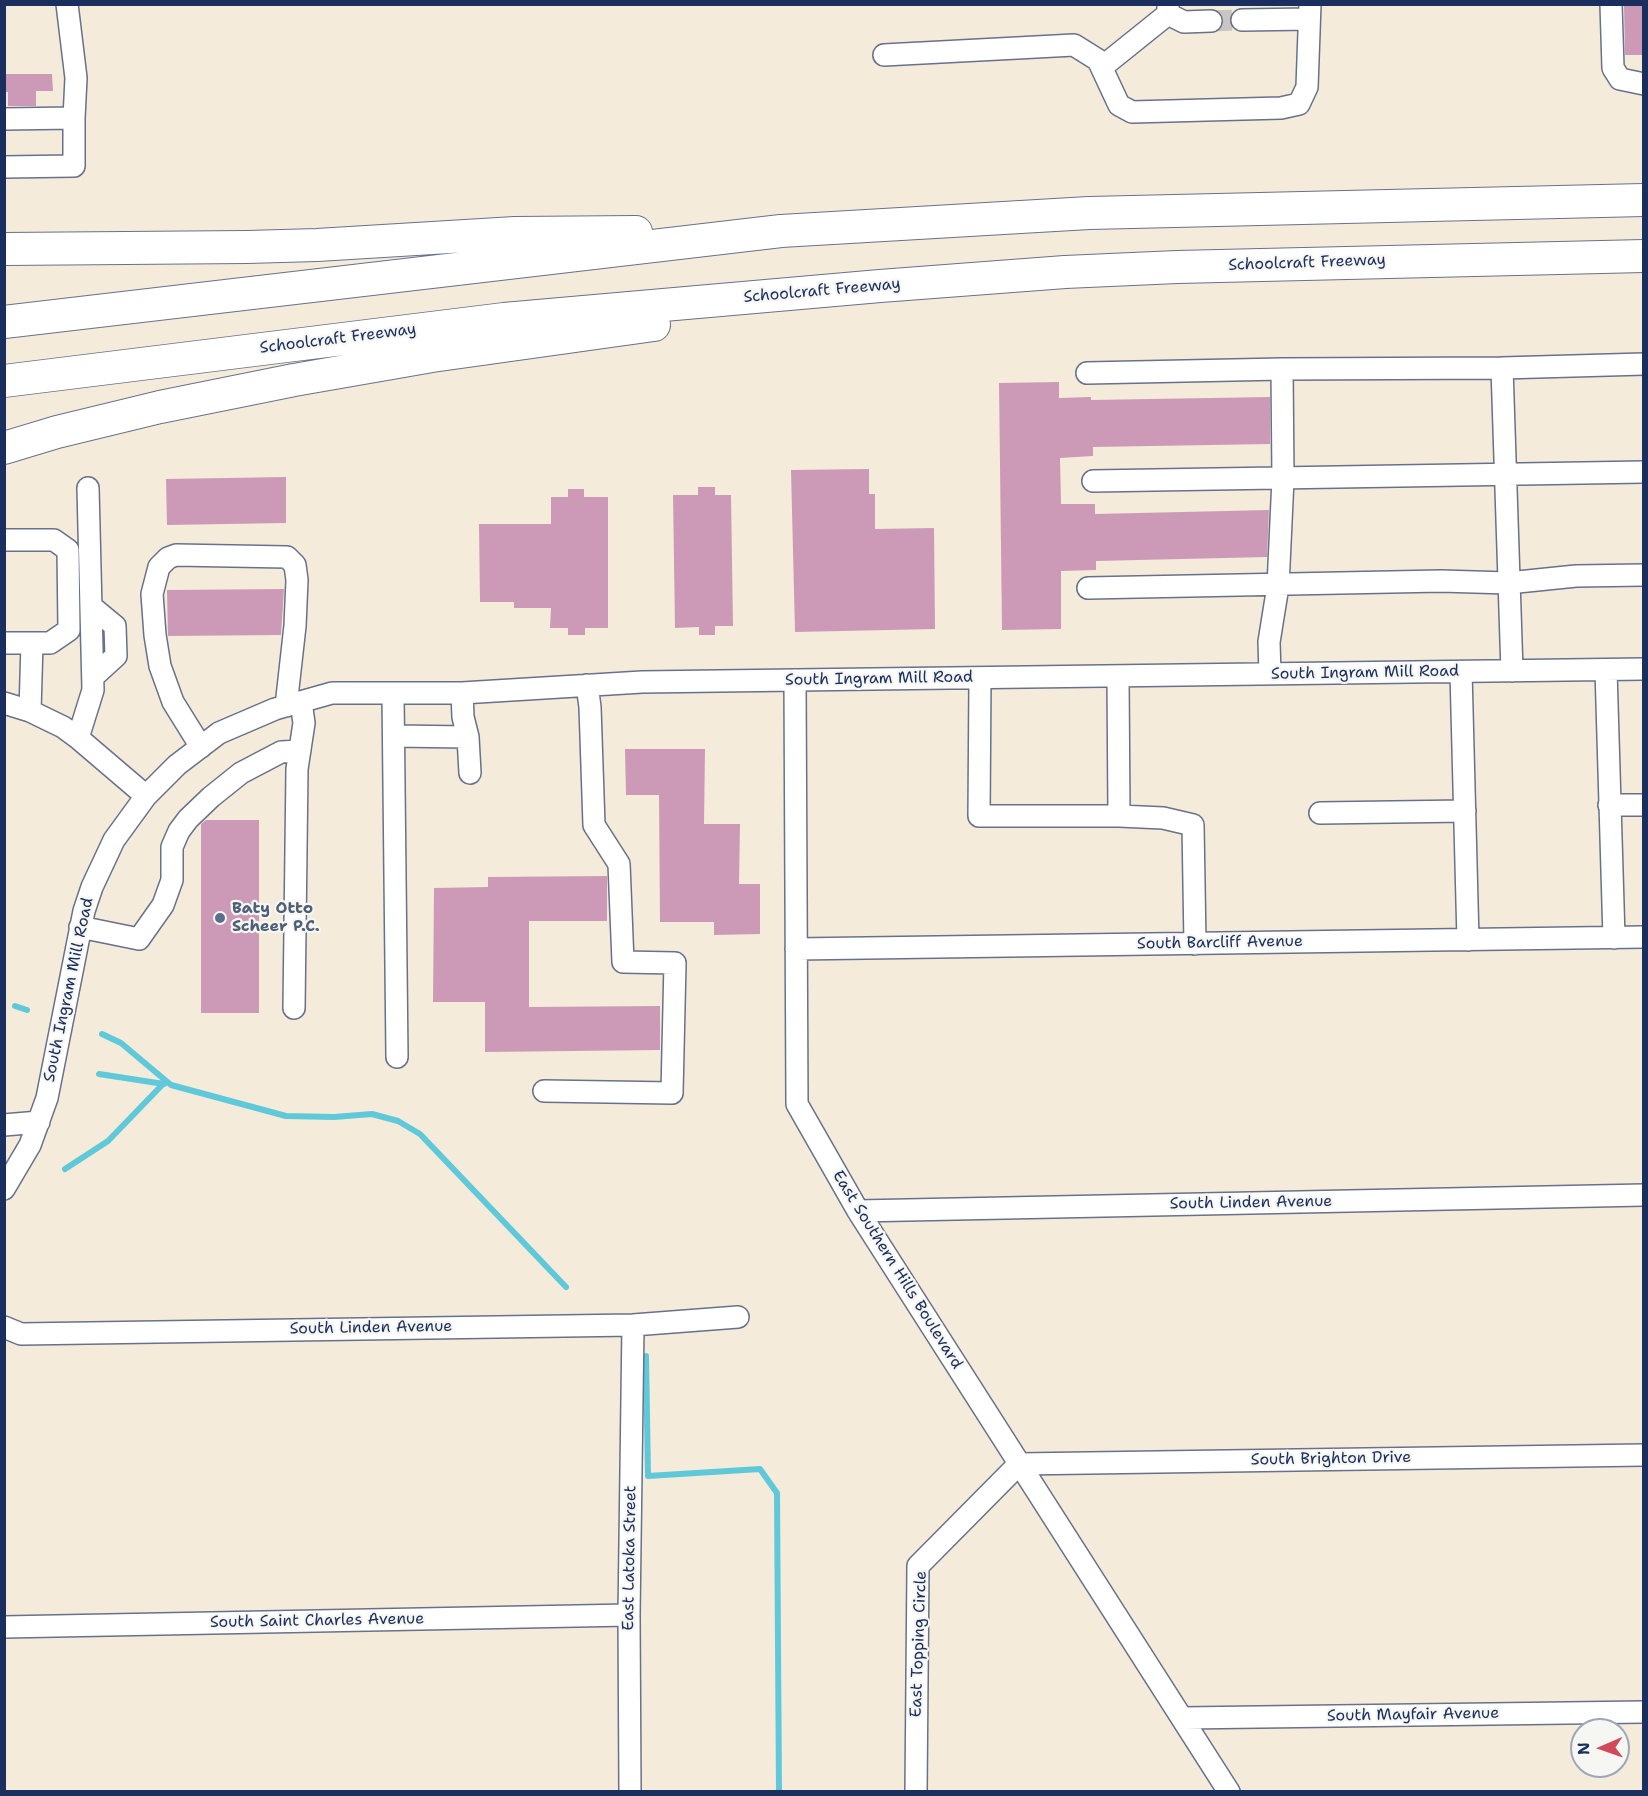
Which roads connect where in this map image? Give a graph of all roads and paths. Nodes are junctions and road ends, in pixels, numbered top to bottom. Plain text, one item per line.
1 (67, 4) edge
2 (1611, 4) edge
3 (1168, 9) edge
4 (1310, 12) edge
5 (1242, 20) tunnel mouth
6 (1211, 21) tunnel mouth
7 (884, 55) dead end
8 (1102, 67) junction
9 (1644, 84) edge
10 (74, 118) junction
11 (4, 119) edge
12 (4, 167) edge
13 (1644, 200) edge
14 (780, 231) junction
15 (4, 249) edge
16 (1644, 256) edge
17 (880, 286) junction
18 (4, 322) edge
19 (1644, 364) edge
20 (1502, 368) junction
21 (1282, 369) junction
22 (1087, 373) dead end
23 (4, 381) edge
24 (4, 448) edge
25 (1644, 472) edge
26 (1506, 474) junction
27 (1283, 479) junction
28 (1093, 481) dead end
29 (88, 488) dead end
30 (4, 540) edge
31 (1644, 575) edge
32 (1508, 583) junction
33 (1278, 585) junction
34 (1088, 588) dead end
35 (92, 607) junction
36 (69, 630) junction
37 (92, 630) junction
38 (4, 643) edge
39 (32, 643) junction
40 (1644, 669) edge
41 (1606, 670) junction
42 (1512, 671) junction
43 (1461, 672) junction
44 (1270, 674) junction
45 (1118, 676) junction
46 (93, 677) junction
47 (980, 678) junction
48 (795, 680) junction
49 (588, 685) junction
50 (462, 693) junction
51 (393, 694) junction
52 (4, 703) edge
53 (293, 704) junction
54 (30, 711) junction
55 (394, 736) junction
56 (468, 737) junction
57 (78, 738) junction
58 (201, 747) junction
59 (300, 751) junction
60 (470, 773) dead end
61 (146, 796) junction
62 (1609, 805) junction
63 (1644, 805) edge
64 (1465, 811) junction
65 (1320, 813) dead end
66 (1119, 816) junction
67 (80, 927) junction
68 (1644, 937) edge
69 (1614, 938) junction
70 (1468, 940) junction
71 (1194, 944) junction
72 (796, 949) junction
73 (294, 1008) dead end
74 (397, 1058) dead end
75 (543, 1091) dead end
76 (39, 1122) junction
77 (4, 1125) edge
78 (4, 1189) edge
79 (1644, 1195) edge
80 (858, 1210) junction
81 (738, 1317) dead end
82 (633, 1325) junction
83 (4, 1327) edge
84 (1644, 1455) edge
85 (1019, 1464) junction
86 (629, 1615) junction
87 (4, 1627) edge
88 (1644, 1712) edge
89 (1183, 1718) junction
90 (630, 1791) edge
91 (916, 1791) edge
92 (1229, 1791) edge

1 - 10 street
2 - 9 street
3 - 6 street
3 - 8 street
4 - 5 street
4 - 8 street
7 - 8 street
10 - 11 street
10 - 12 street
13 - 14 highway
14 - 15 highway
14 - 18 highway
16 - 17 highway, Schoolcraft Freeway
17 - 23 highway, Schoolcraft Freeway
17 - 24 highway
19 - 20 street
20 - 21 street
20 - 26 street
21 - 22 street
21 - 27 street
25 - 26 street
26 - 27 street
26 - 32 street
27 - 28 street
27 - 33 street
29 - 35 street
30 - 36 street
31 - 32 street
32 - 33 street
32 - 42 street
33 - 34 street
33 - 44 street
35 - 37 street
35 - 46 street
36 - 37 street
36 - 39 street
37 - 46 street
38 - 39 street
39 - 54 street
40 - 41 street, South Ingram Mill Road
41 - 42 street, South Ingram Mill Road
41 - 62 street
42 - 43 street, South Ingram Mill Road
43 - 44 street, South Ingram Mill Road
43 - 64 street
44 - 45 street, South Ingram Mill Road
45 - 47 street, South Ingram Mill Road
45 - 66 street
46 - 57 street
47 - 48 street, South Ingram Mill Road
47 - 66 street
48 - 49 street, South Ingram Mill Road
48 - 72 street, East Southern Hills Boulevard
49 - 50 street, South Ingram Mill Road
49 - 75 street
50 - 51 street, South Ingram Mill Road
50 - 56 street
51 - 53 street, South Ingram Mill Road
51 - 55 street
52 - 54 street
53 - 58 street, South Ingram Mill Road
53 - 58 street
53 - 59 street
54 - 57 street
55 - 56 street
55 - 74 street
56 - 60 street
57 - 61 street
58 - 61 street, South Ingram Mill Road
59 - 67 street
59 - 73 street
61 - 67 street, South Ingram Mill Road
62 - 63 street
62 - 69 street
64 - 65 street
64 - 70 street
66 - 71 street
67 - 76 street, South Ingram Mill Road
68 - 69 street, South Barcliff Avenue
69 - 70 street, South Barcliff Avenue
70 - 71 street, South Barcliff Avenue
71 - 72 street, South Barcliff Avenue
72 - 80 street, East Southern Hills Boulevard
76 - 77 street
76 - 78 street, South Ingram Mill Road
79 - 80 street, South Linden Avenue
80 - 85 street, East Southern Hills Boulevard
81 - 82 street, South Linden Avenue
82 - 83 street, South Linden Avenue
82 - 86 street, East Latoka Street
84 - 85 street, South Brighton Drive
85 - 89 street, East Southern Hills Boulevard
85 - 91 street, East Topping Circle
86 - 87 street, South Saint Charles Avenue
86 - 90 street, East Latoka Street
88 - 89 street, South Mayfair Avenue
89 - 92 street, East Southern Hills Boulevard

